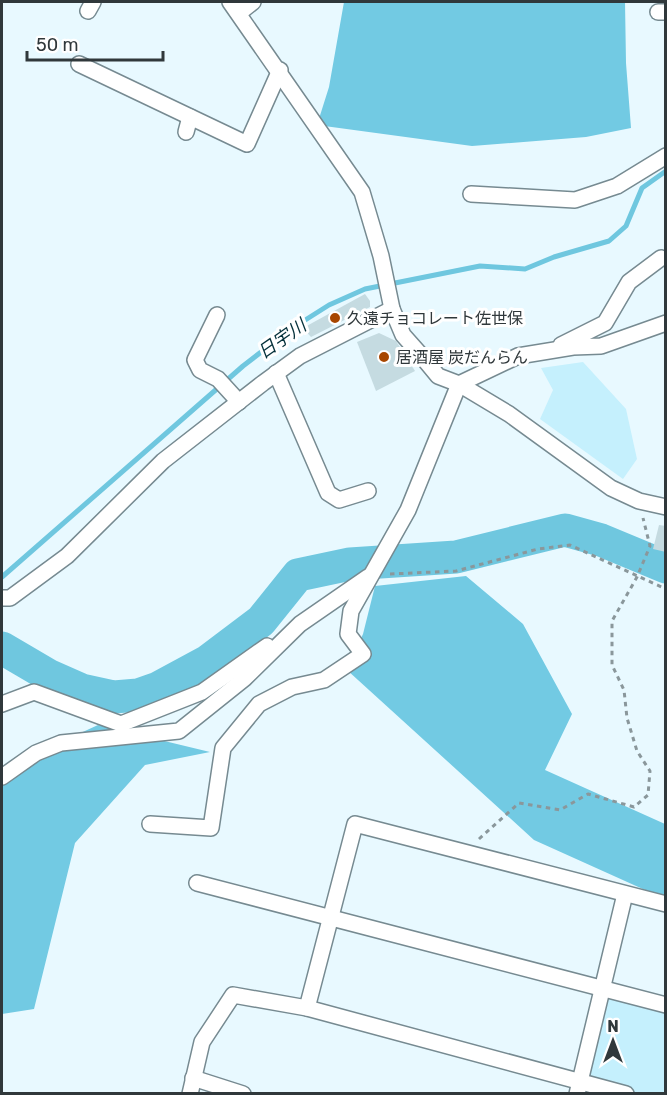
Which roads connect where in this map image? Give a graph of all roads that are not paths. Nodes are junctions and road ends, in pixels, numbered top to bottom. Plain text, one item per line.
1 (253, 2) edge
2 (234, 7) edge
3 (79, 64) dead end
4 (280, 70) junction
5 (666, 156) edge
6 (471, 194) dead end
7 (661, 258) dead end
8 (391, 303) junction
9 (217, 315) dead end
10 (666, 323) edge
11 (550, 351) junction
12 (276, 373) junction
13 (459, 384) junction
14 (235, 398) junction
15 (368, 491) dead end
16 (666, 507) edge
17 (370, 575) junction
18 (2, 598) edge
19 (300, 624) junction
20 (2, 704) edge
21 (2, 777) edge
22 (150, 824) dead end
23 (198, 883) dead end
24 (625, 894) junction
25 (666, 904) edge
26 (331, 918) junction
27 (602, 989) junction
28 (666, 1005) edge
29 (307, 1008) junction
30 (192, 1086) edge
31 (579, 1088) edge
32 (243, 1094) edge
33 (626, 1094) edge

1 - 2 street
2 - 4 street
3 - 4 street
4 - 8 street
5 - 6 street
7 - 11 street
8 - 12 street
8 - 13 street
9 - 14 street
10 - 11 street
11 - 13 street
12 - 14 street
12 - 15 street
13 - 16 street
13 - 17 street
14 - 18 street
17 - 19 street
17 - 22 street
19 - 20 street
19 - 21 street
23 - 26 street
24 - 25 street
24 - 26 street
24 - 27 street
26 - 27 street
26 - 29 street
27 - 28 street
27 - 31 street
29 - 30 street
29 - 31 street
30 - 32 street
31 - 33 street

